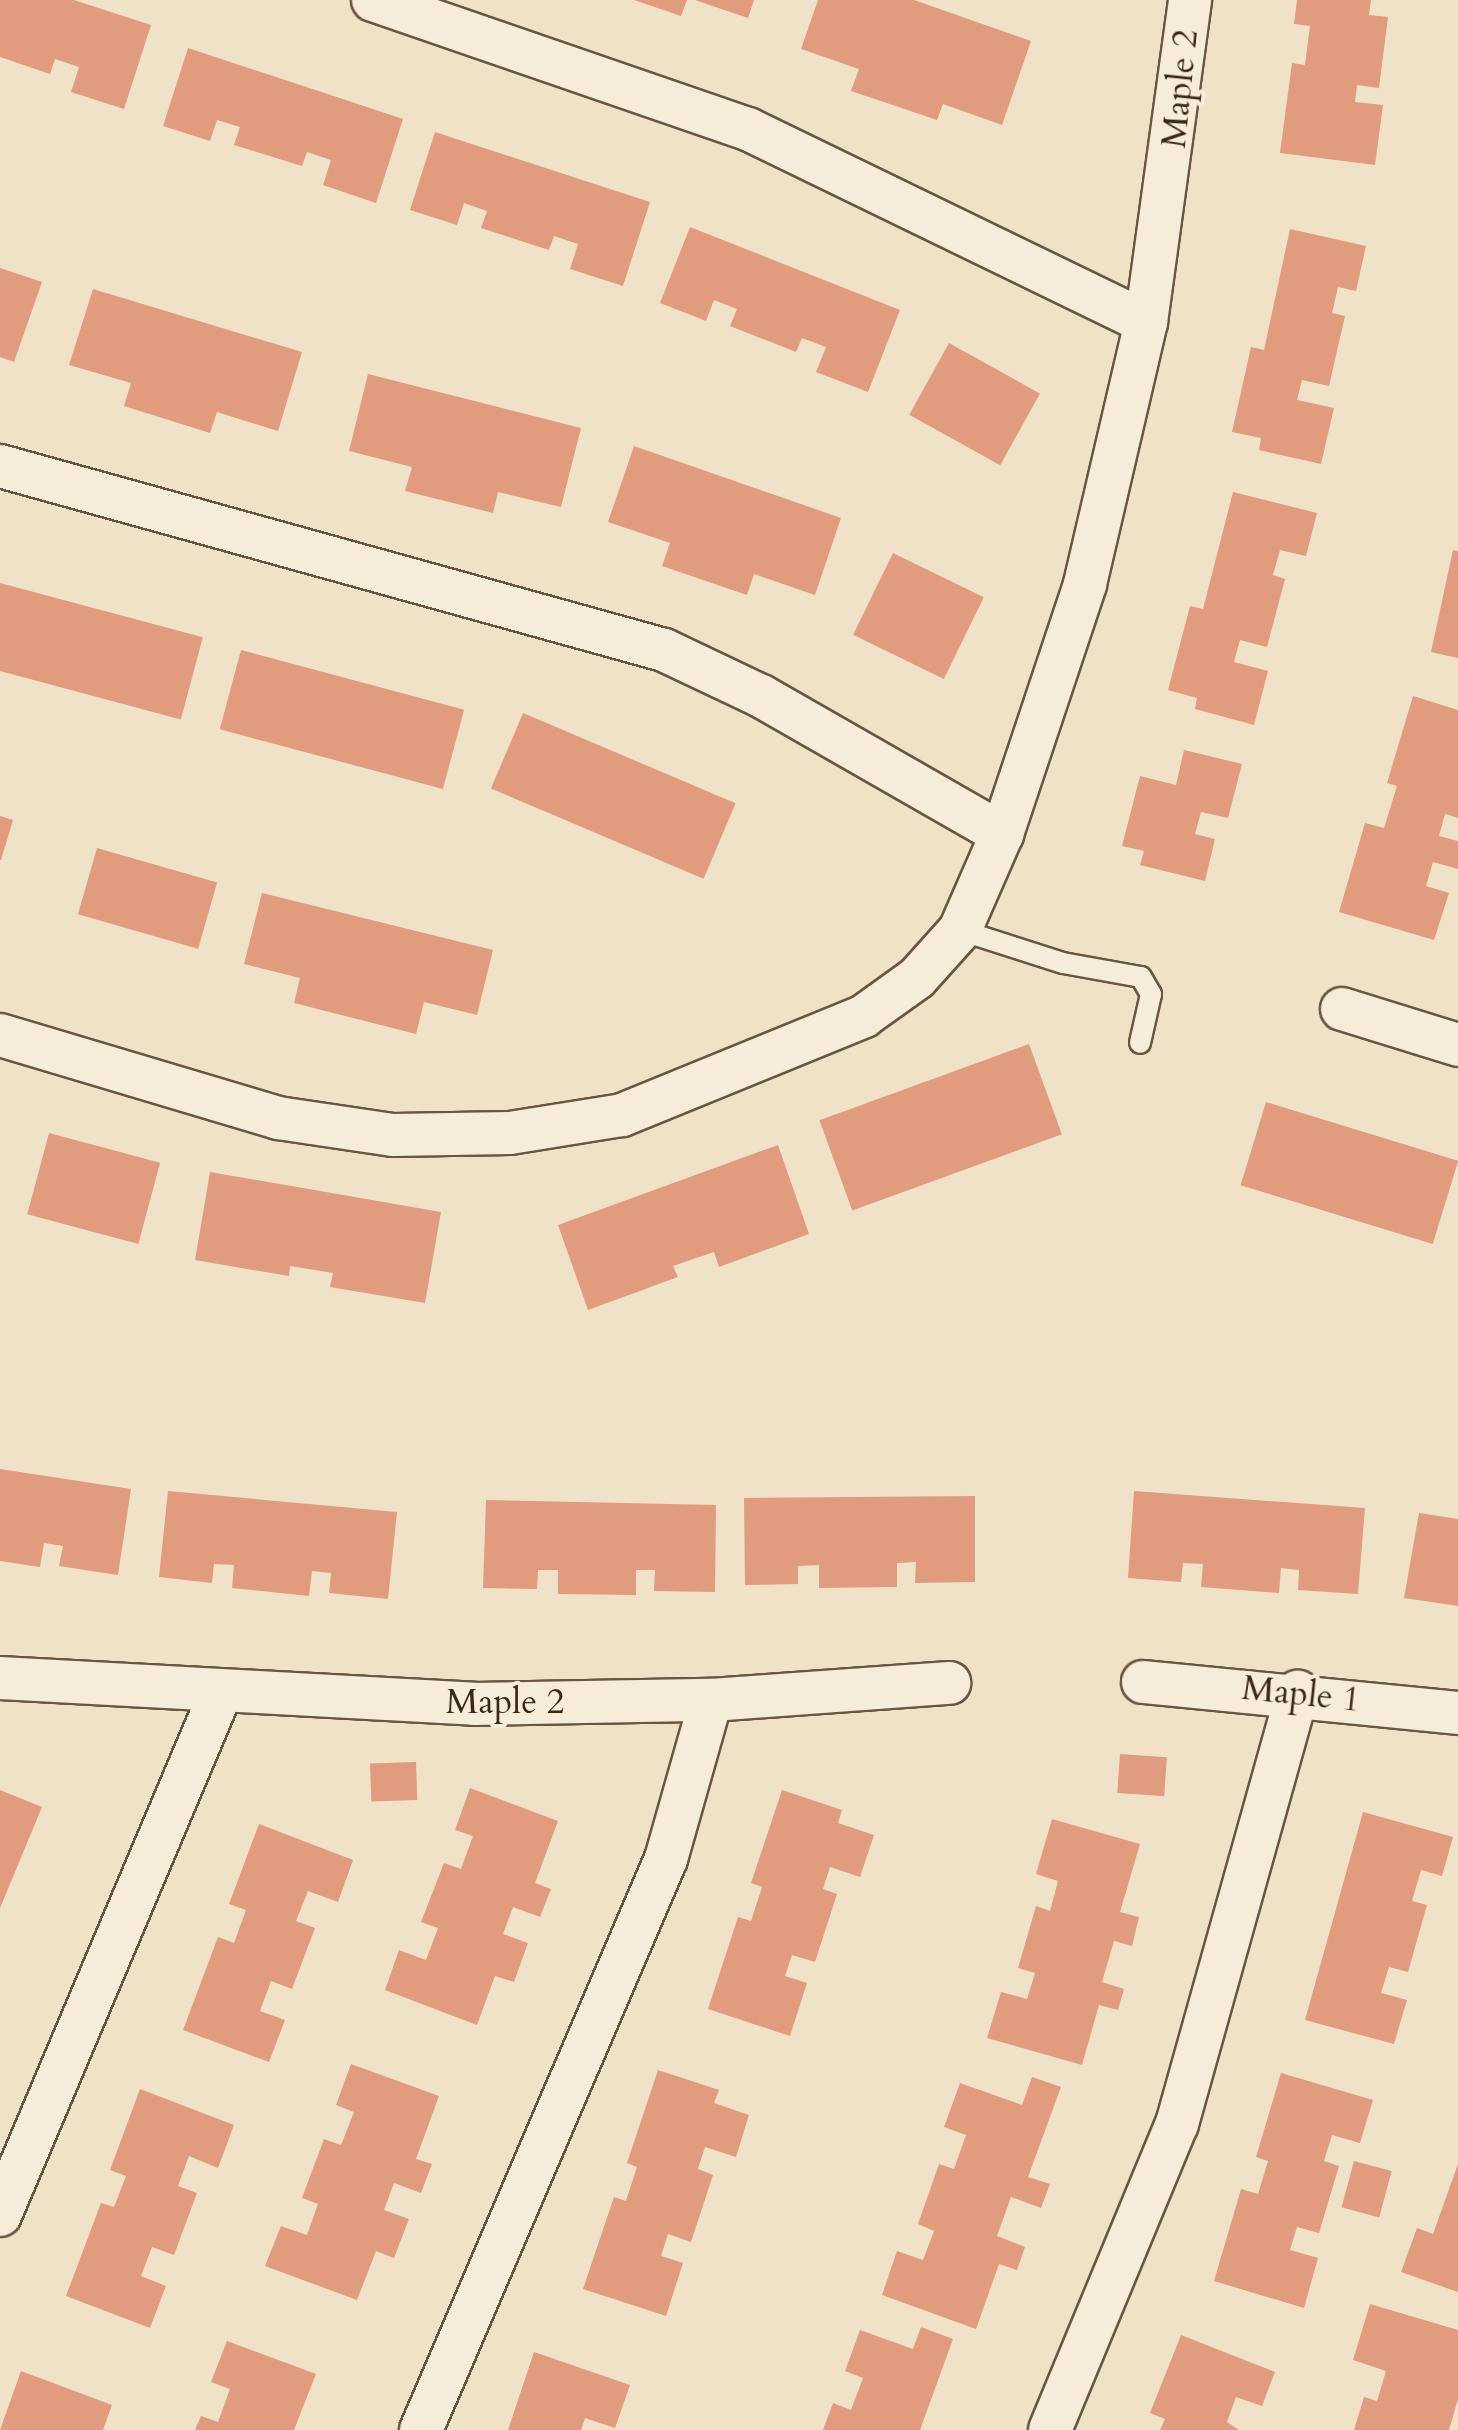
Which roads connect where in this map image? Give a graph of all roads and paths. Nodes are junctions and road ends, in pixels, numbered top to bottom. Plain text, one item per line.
1 (373, 0) edge
2 (1190, 0) edge
3 (1146, 322) junction
4 (0, 466) edge
5 (1002, 834) junction
6 (960, 930) junction
7 (1342, 1009) dead end
8 (0, 1035) edge
9 (1140, 1042) dead end
10 (1458, 1045) edge
11 (0, 1660) edge
12 (60, 1677) junction
13 (0, 1678) edge
14 (1143, 1682) dead end
15 (950, 1684) dead end
16 (221, 1692) junction
17 (1298, 1692) junction
18 (711, 1700) junction
19 (1458, 1714) edge
20 (0, 2215) edge
21 (421, 2430) edge
22 (1050, 2430) edge

1 - 3 street
2 - 3 street, Maple 2
3 - 5 street, Maple 2
4 - 5 street
5 - 6 street, Maple 2
6 - 8 street
6 - 9 lane
7 - 10 street
11 - 12 street, Maple 2
12 - 13 street, Maple 2
12 - 16 street, Maple 2
14 - 17 street, Maple 1
15 - 18 street, Maple 2
16 - 18 street, Maple 2
16 - 20 street
17 - 19 street, Maple 1
17 - 22 street
18 - 21 street

